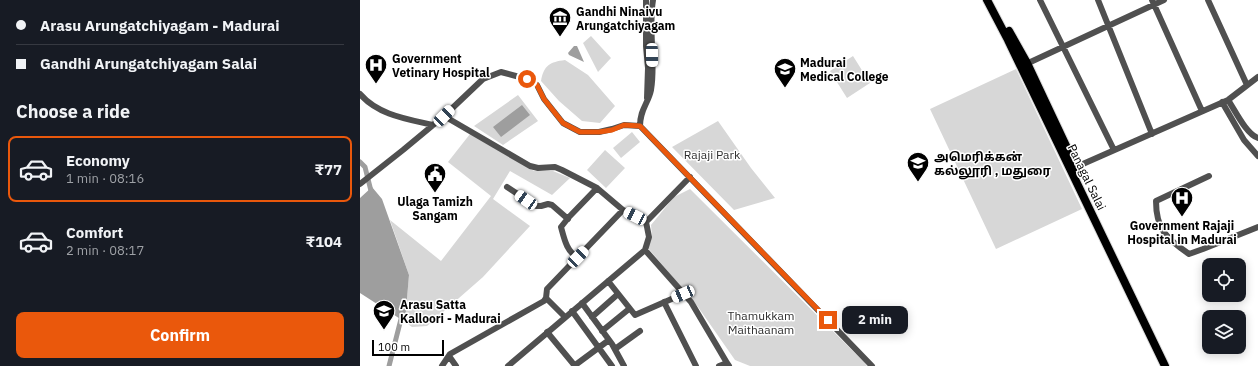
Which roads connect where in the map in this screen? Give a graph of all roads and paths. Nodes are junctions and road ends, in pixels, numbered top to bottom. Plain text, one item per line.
1 (646, 0) edge
2 (653, 0) edge
3 (987, 0) edge
4 (993, 0) edge
5 (1040, 0) edge
6 (1098, 0) edge
7 (1164, 0) edge
8 (1208, 0) edge
9 (1153, 2) edge
10 (1108, 26) junction
11 (1062, 47) junction
12 (1024, 65) junction
13 (1258, 77) edge
14 (1247, 85) junction
15 (360, 94) edge
16 (647, 100) junction
17 (1225, 101) junction
18 (1202, 111) junction
19 (444, 116) junction
20 (433, 125) junction
21 (640, 126) junction
22 (1152, 134) junction
23 (1258, 138) edge
24 (1114, 150) junction
25 (1258, 156) edge
26 (1076, 167) joint
27 (1209, 176) dead end
28 (690, 177) junction
29 (361, 181) edge
30 (507, 187) dead end
31 (597, 188) junction
32 (623, 210) junction
33 (568, 219) junction
34 (646, 222) junction
35 (1258, 227) edge
36 (645, 250) junction
37 (578, 257) junction
38 (608, 281) junction
39 (618, 294) junction
40 (683, 294) junction
41 (546, 298) junction
42 (582, 302) junction
43 (664, 302) junction
44 (629, 308) junction
45 (572, 311) junction
46 (565, 317) junction
47 (592, 317) junction
48 (602, 331) junction
49 (640, 331) dead end
50 (547, 332) junction
51 (609, 340) junction
52 (598, 347) junction
53 (615, 349) junction
54 (449, 356) junction
55 (728, 365) edge
56 (442, 366) edge
57 (456, 366) edge
58 (508, 366) edge
59 (575, 366) edge
60 (612, 366) edge
61 (624, 366) edge
62 (696, 366) edge
63 (719, 366) edge
64 (872, 366) edge
65 (1165, 366) edge

1 - 16 street
2 - 16 street
3 - 12 main road, Panagal Salai
4 - 12 main road, Panagal Salai
5 - 11 street
6 - 10 street
7 - 9 street
8 - 14 street
9 - 10 street
9 - 18 street
10 - 11 street
10 - 22 street
11 - 12 street
11 - 24 street
12 - 26 main road, Panagal Salai
12 - 65 main road, Panagal Salai
13 - 14 street
14 - 17 street
15 - 20 street
16 - 21 street
17 - 18 street
17 - 23 street
17 - 25 street
18 - 22 street
19 - 20 street
19 - 21 street
19 - 31 street
20 - 29 street
21 - 28 street
22 - 24 street
24 - 26 street
27 - 35 street
28 - 34 street
28 - 64 street
30 - 33 street
31 - 32 street
31 - 33 street
32 - 34 street
32 - 37 street
33 - 37 street
34 - 36 street
36 - 38 street
36 - 40 street
37 - 41 street
38 - 39 street
38 - 42 street
39 - 44 street
39 - 47 street
40 - 43 street
40 - 55 street
41 - 46 street
41 - 54 street
42 - 45 street
42 - 47 street
43 - 44 street
43 - 62 street
44 - 48 street
45 - 46 street
45 - 52 street
46 - 50 street
47 - 48 street
48 - 51 street
49 - 53 street
50 - 58 street
50 - 59 street
51 - 52 street
51 - 53 street
52 - 59 street
52 - 60 street
53 - 61 street
54 - 56 street
54 - 57 street
55 - 63 street

